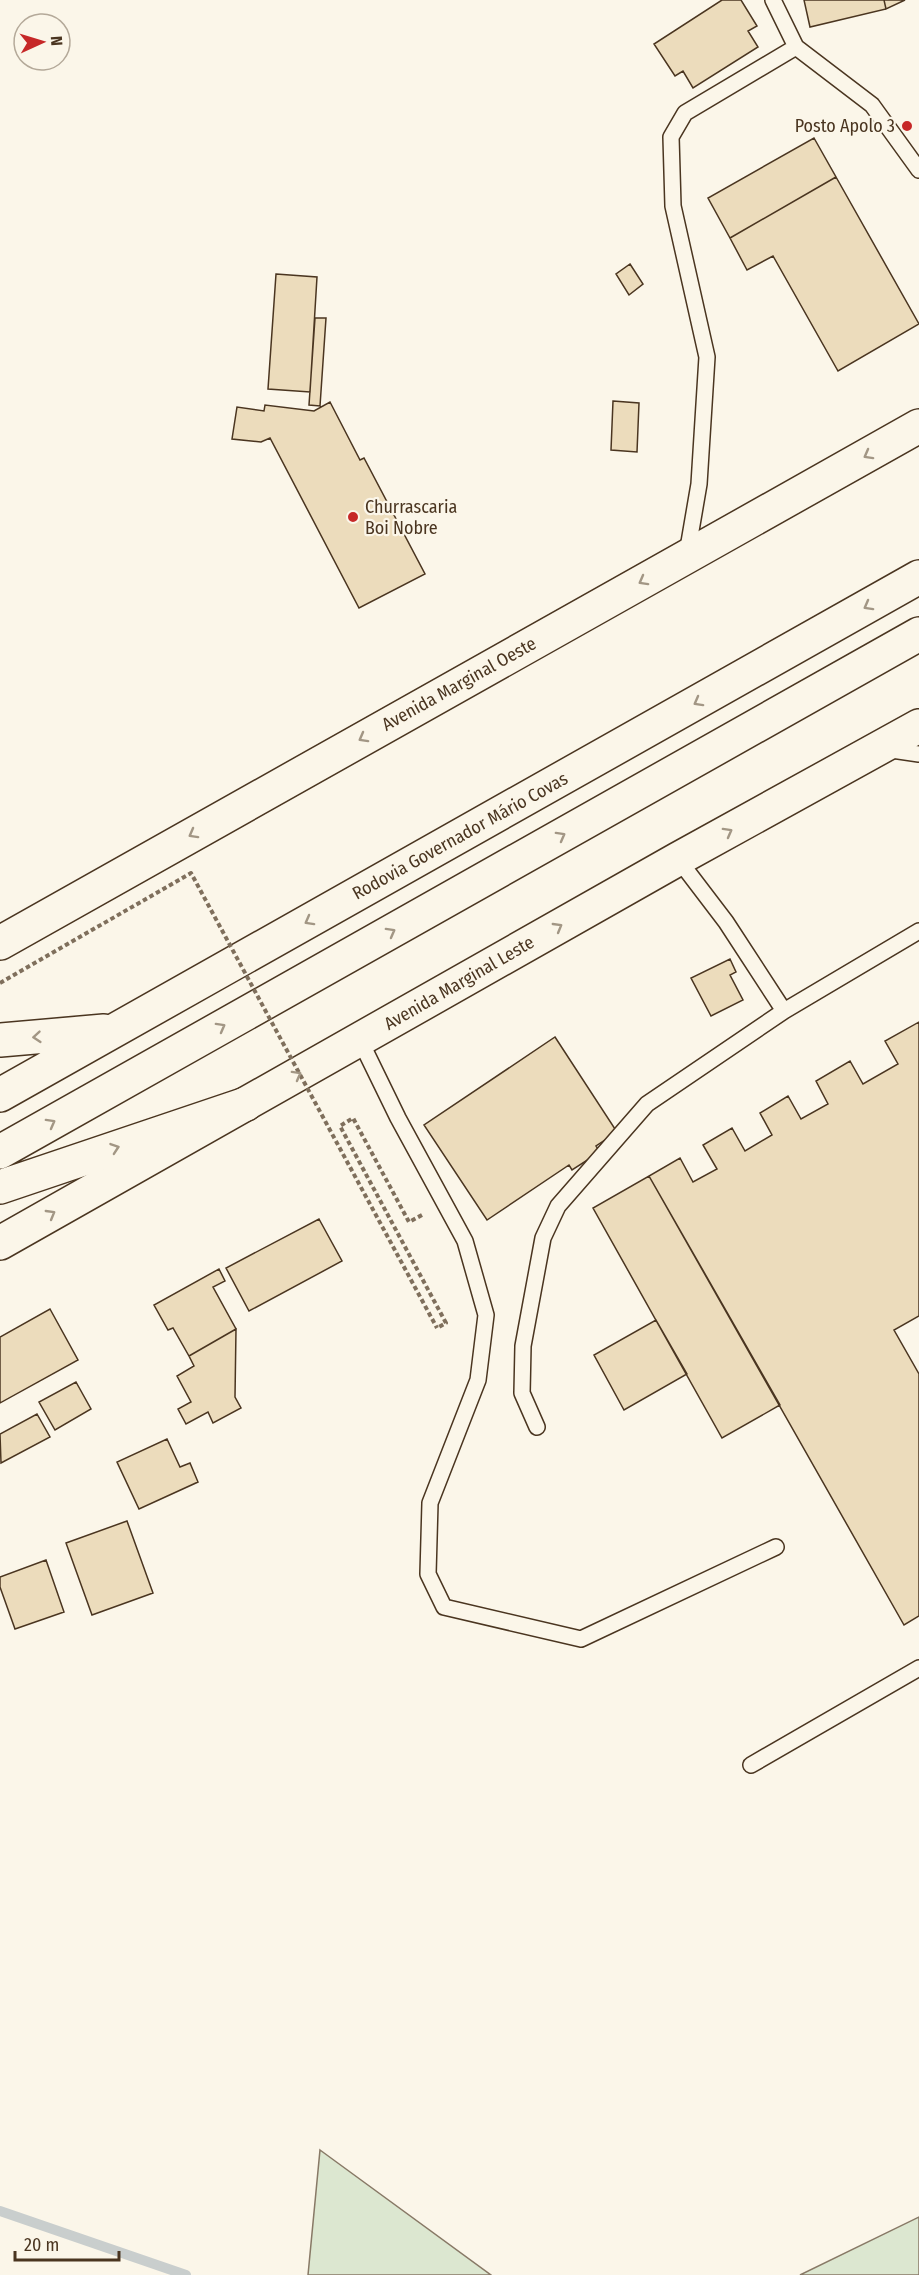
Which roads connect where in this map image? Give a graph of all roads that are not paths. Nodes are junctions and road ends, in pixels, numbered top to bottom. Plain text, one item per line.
1 (773, 0) edge
2 (796, 47) junction
3 (919, 170) edge
4 (919, 426) edge
5 (686, 557) junction
6 (919, 577) edge
7 (919, 634) edge
8 (919, 726) edge
9 (879, 748) junction
10 (919, 754) edge
11 (678, 859) junction
12 (919, 931) edge
13 (0, 943) edge
14 (784, 1011) junction
15 (115, 1030) junction
16 (0, 1040) edge
17 (360, 1040) junction
18 (0, 1095) edge
19 (246, 1104) junction
20 (0, 1152) edge
21 (0, 1187) edge
22 (0, 1243) edge
23 (537, 1427) dead end
24 (776, 1547) dead end
25 (919, 1668) edge
26 (751, 1765) dead end

1 - 2 lane
2 - 3 lane
2 - 5 lane
4 -> 5 main road, Avenida Marginal Oeste
5 -> 13 main road, Avenida Marginal Oeste
6 -> 15 main road, Rodovia Governador Mário Covas
20 -> 7 main road
8 - 9 main road, Avenida Marginal Leste
9 - 10 lane
11 -> 9 main road, Avenida Marginal Leste
11 - 14 lane
17 -> 11 main road, Avenida Marginal Leste
12 - 14 lane
14 - 23 lane
15 -> 16 main road
15 - 18 main road, Rodovia Governador Mário Covas
19 -> 17 main road, Avenida Marginal Leste
17 - 24 lane
21 -> 19 main road
22 -> 19 main road, Avenida Marginal Leste
25 - 26 lane

